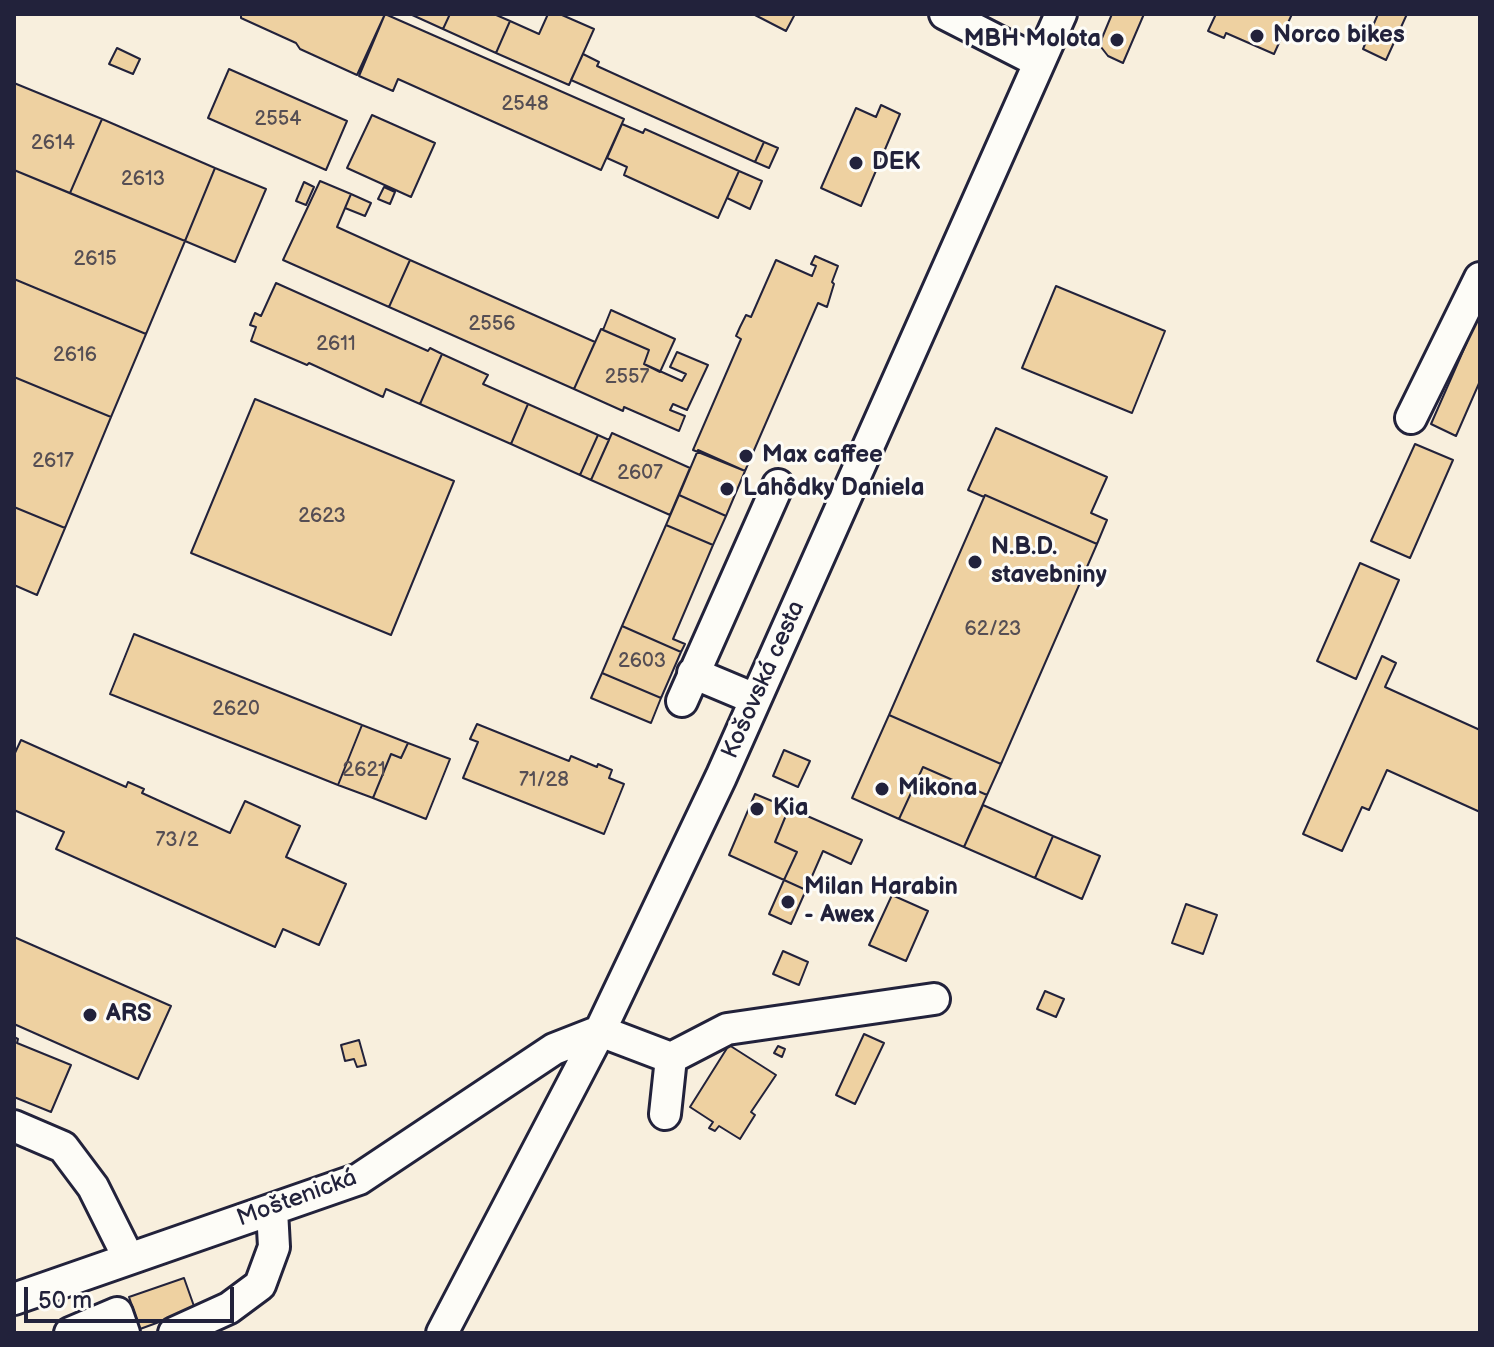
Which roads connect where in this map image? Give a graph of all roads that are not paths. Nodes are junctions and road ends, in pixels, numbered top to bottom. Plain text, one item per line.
1 (945, 14) edge
2 (1061, 14) edge
3 (1039, 62) junction
4 (1480, 278) edge
5 (1411, 418) dead end
6 (778, 485) dead end
7 (755, 699) junction
8 (934, 999) dead end
9 (600, 1031) junction
10 (671, 1058) junction
11 (665, 1114) dead end
12 (14, 1126) edge
13 (272, 1210) junction
14 (129, 1259) junction
15 (14, 1299) edge
16 (70, 1333) edge
17 (124, 1333) edge
18 (174, 1333) edge
19 (442, 1333) edge

1 - 3 street
2 - 3 street, Košovská cesta
3 - 7 street, Košovská cesta
4 - 5 street
6 - 7 street
7 - 9 street, Košovská cesta
8 - 10 street
9 - 10 street
9 - 13 street, Moštenická
9 - 19 street, Košovská cesta
10 - 11 street
12 - 14 street
13 - 14 street, Moštenická
13 - 18 street
14 - 15 street, Moštenická
16 - 17 street

